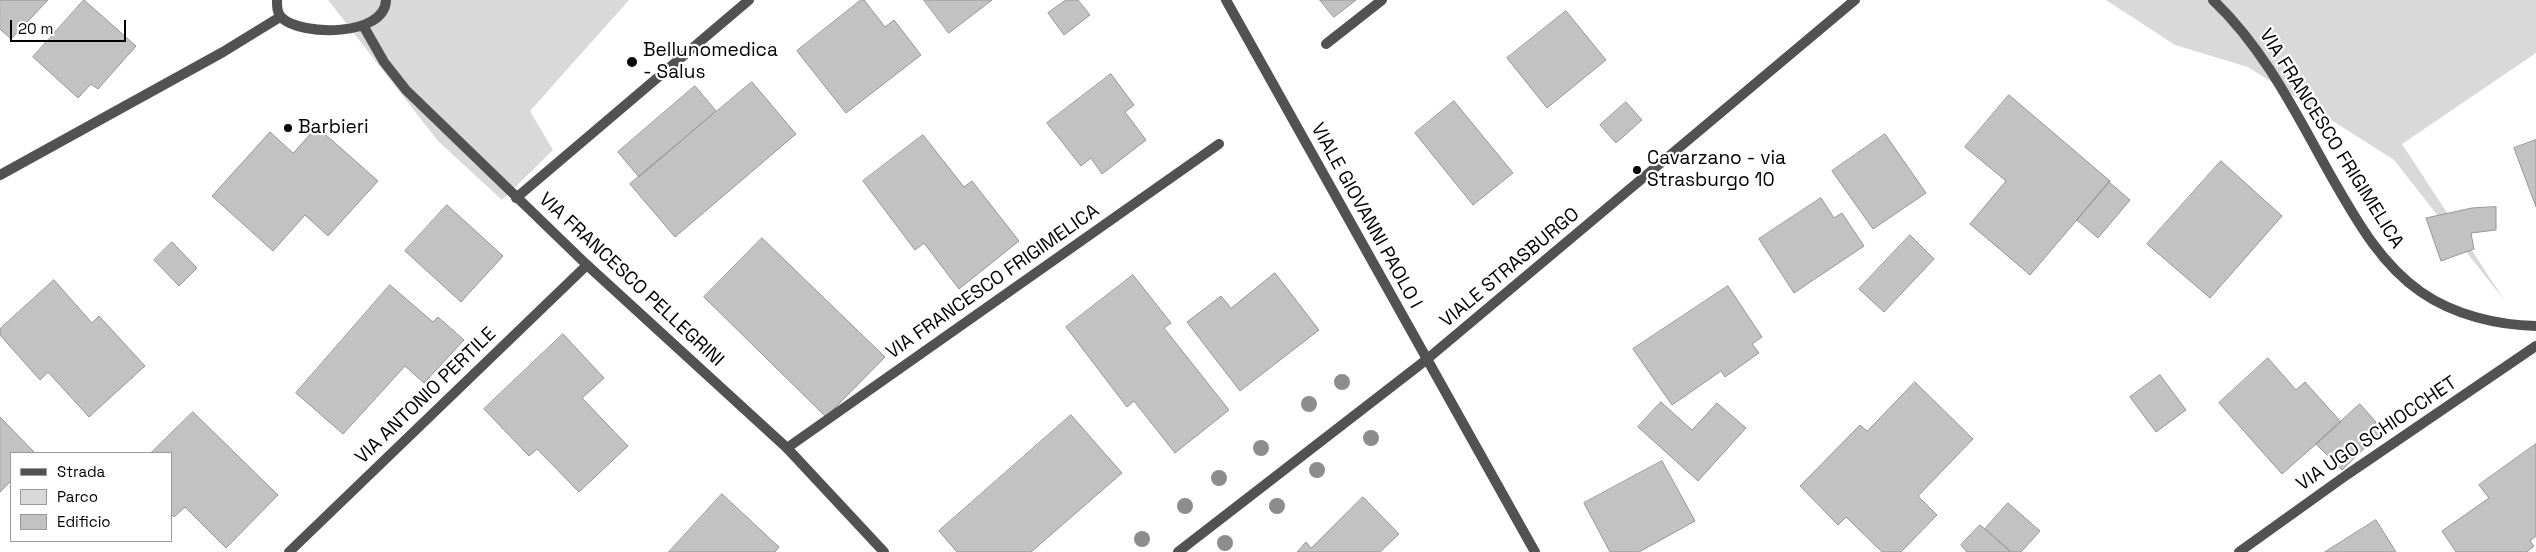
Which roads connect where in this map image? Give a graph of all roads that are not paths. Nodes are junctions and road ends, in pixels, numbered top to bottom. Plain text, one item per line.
1 (277, 0) edge
2 (386, 0) edge
3 (749, 0) edge
4 (1226, 0) edge
5 (1382, 0) edge
6 (1855, 0) edge
7 (2214, 0) edge
8 (280, 17) junction
9 (364, 27) junction
10 (1326, 44) dead end
11 (1219, 144) dead end
12 (0, 175) edge
13 (516, 198) junction
14 (586, 265) junction
15 (2536, 326) edge
16 (2536, 346) edge
17 (1426, 360) junction
18 (787, 448) junction
19 (289, 552) edge
20 (884, 552) edge
21 (1178, 552) edge
22 (1534, 552) edge
23 (2239, 552) edge

1 - 8 street
2 - 9 street
3 - 13 street
4 - 17 street, VIALE GIOVANNI PAOLO I
5 - 10 street
6 - 17 street, VIALE STRASBURGO
7 - 15 street, VIA FRANCESCO FRIGIMELICA
8 - 9 street
8 - 12 street
9 - 13 street, VIA FRANCESCO PELLEGRINI
11 - 18 street, VIA FRANCESCO FRIGIMELICA
13 - 14 street, VIA FRANCESCO PELLEGRINI
14 - 18 street, VIA FRANCESCO PELLEGRINI
14 - 19 street, VIA ANTONIO PERTILE
16 - 23 street, VIA UGO SCHIOCCHET
17 - 21 street, VIALE STRASBURGO
17 - 22 street, VIALE GIOVANNI PAOLO I
18 - 20 street, VIA FRANCESCO PELLEGRINI

